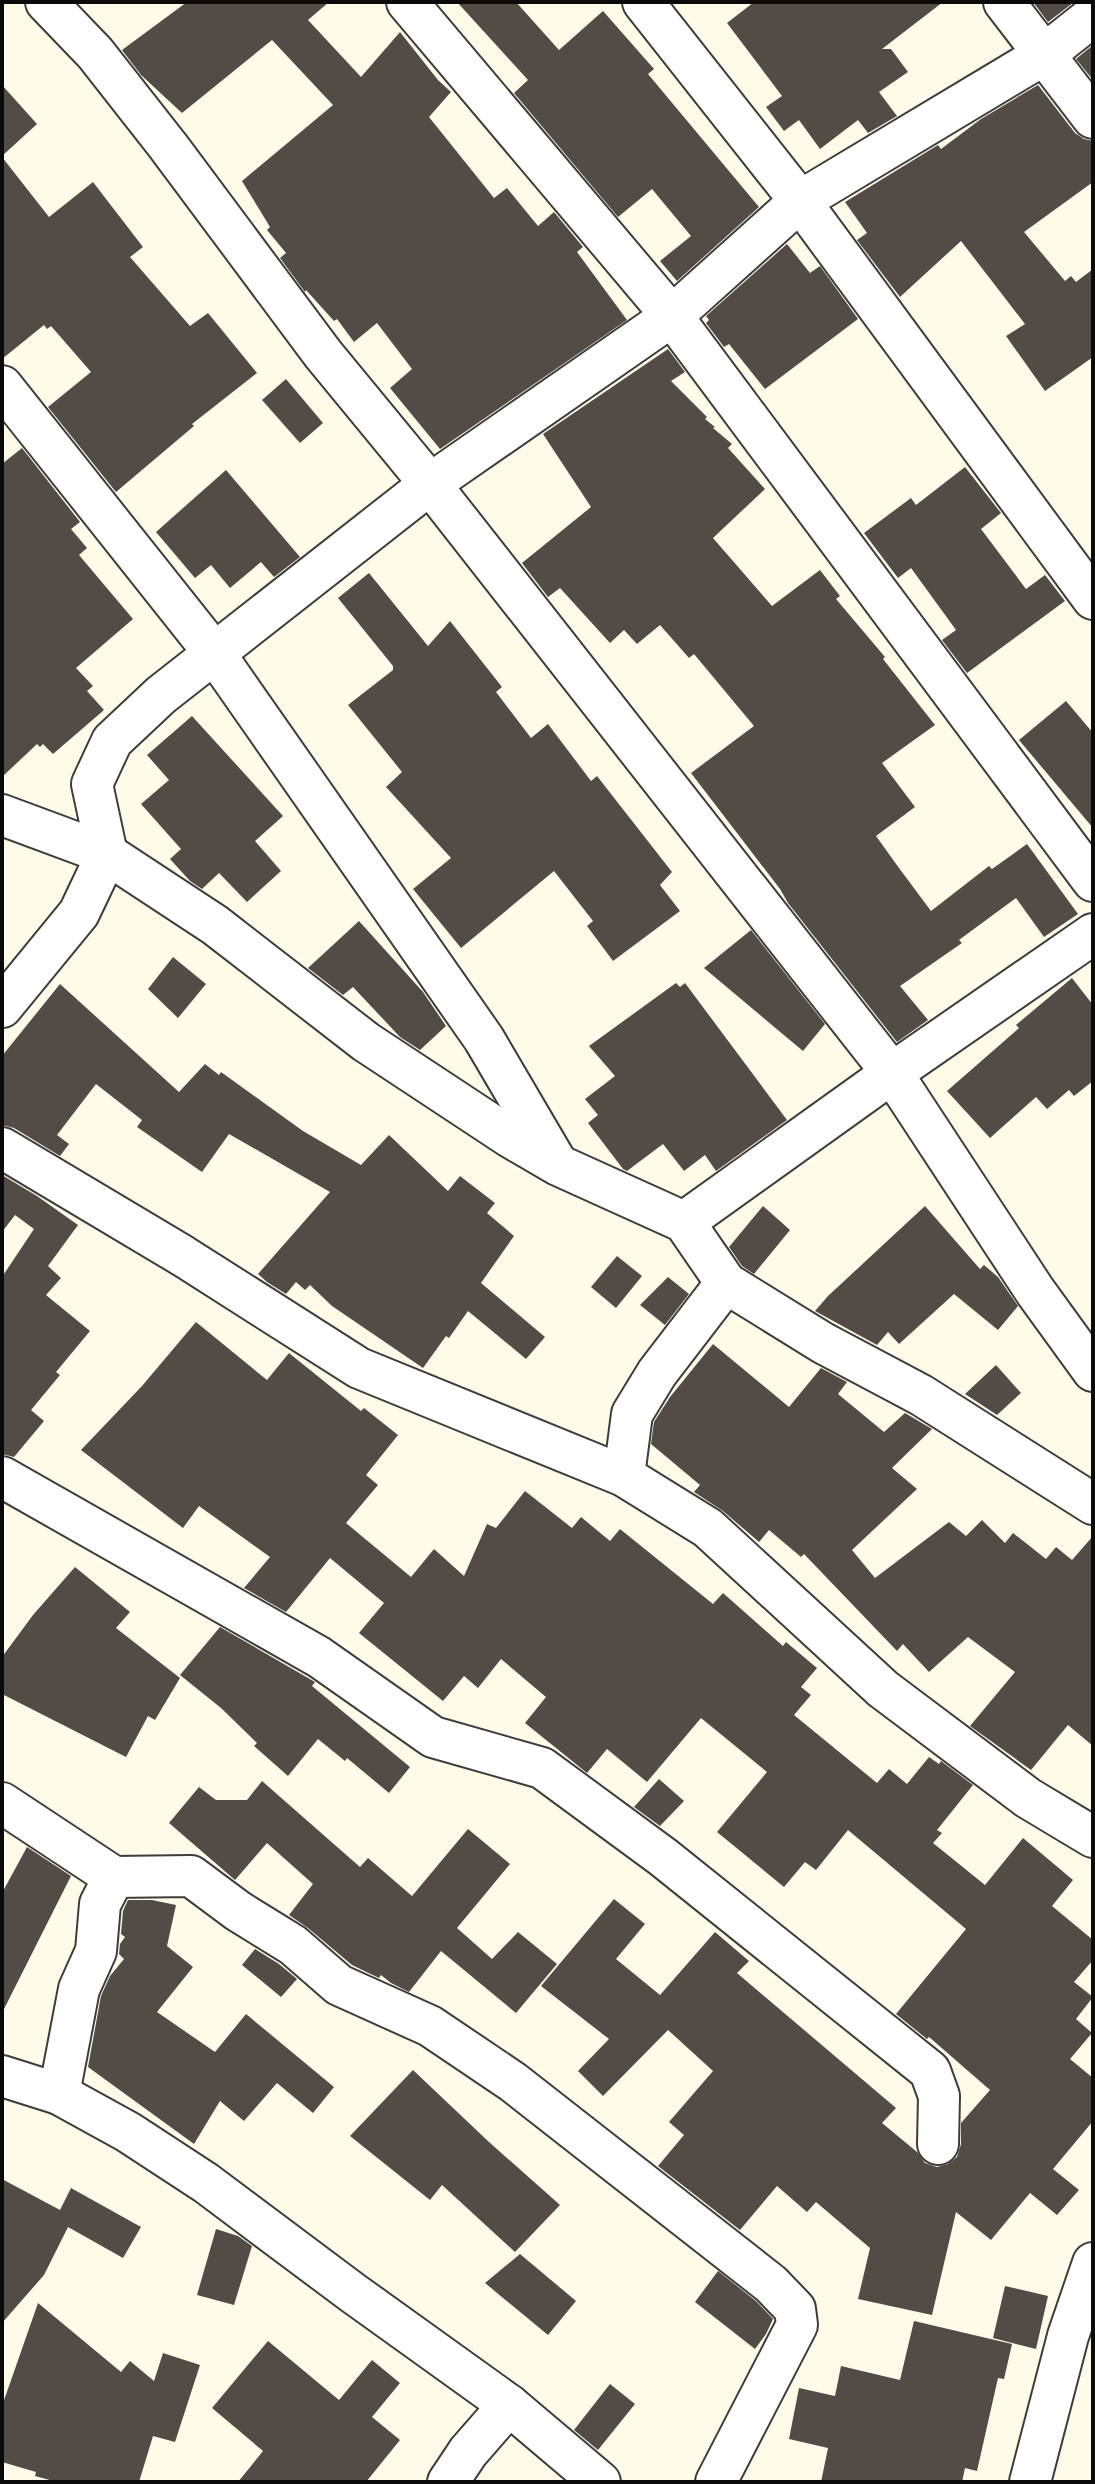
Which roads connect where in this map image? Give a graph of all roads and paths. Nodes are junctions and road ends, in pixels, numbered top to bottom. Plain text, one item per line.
1 (46, 2) edge
2 (407, 2) edge
3 (643, 2) edge
4 (1004, 2) edge
5 (1093, 16) edge
6 (1045, 54) junction
7 (1093, 118) edge
8 (800, 201) junction
9 (672, 316) junction
10 (2, 386) edge
11 (430, 484) junction
12 (1093, 599) edge
13 (215, 654) junction
14 (2, 815) edge
15 (107, 854) junction
16 (1093, 881) edge
17 (1093, 934) edge
18 (2, 1007) edge
19 (892, 1073) junction
20 (2, 1148) edge
21 (558, 1165) junction
22 (684, 1222) junction
23 (726, 1283) junction
24 (1093, 1371) edge
25 (624, 1476) junction
26 (2, 1477) edge
27 (1093, 1504) edge
28 (2, 1803) edge
29 (1093, 1837) edge
30 (114, 1877) junction
31 (2, 2076) edge
32 (59, 2094) junction
33 (938, 2144) dead end
34 (1093, 2263) edge
35 (1080, 2339) edge
36 (509, 2405) junction
37 (448, 2482) edge
38 (600, 2482) edge
39 (716, 2482) edge
40 (1030, 2482) edge

1 - 11 street
2 - 9 street
3 - 8 street
4 - 6 street
5 - 6 street
6 - 7 street
6 - 8 street
8 - 9 street
8 - 12 street
9 - 11 street
9 - 16 street
10 - 13 street
11 - 13 street
11 - 19 street
13 - 15 street
13 - 21 street
14 - 15 street
15 - 18 street
15 - 21 street
17 - 19 street
19 - 22 street
19 - 24 street
20 - 25 street
21 - 22 street
22 - 23 street
23 - 25 street
23 - 27 street
25 - 29 street
26 - 33 street
28 - 30 street
30 - 32 street
30 - 39 street
31 - 32 street
32 - 36 street
34 - 35 street
35 - 40 street
36 - 37 street
36 - 38 street

